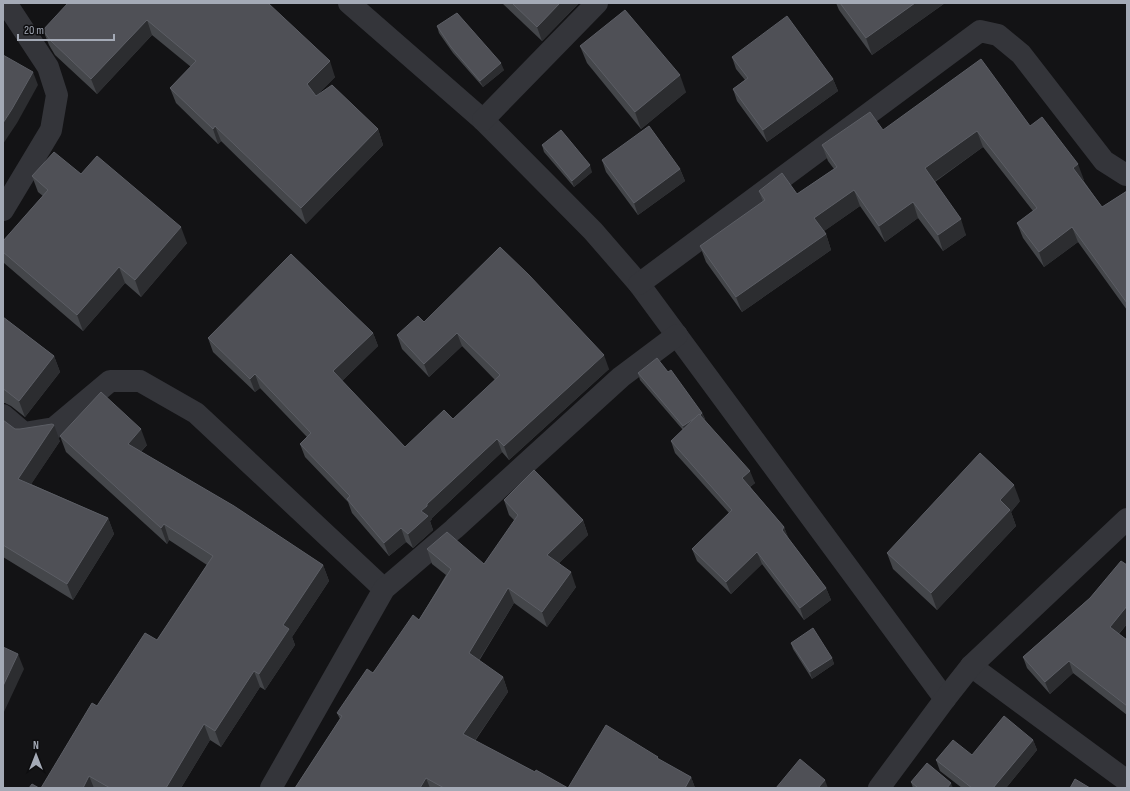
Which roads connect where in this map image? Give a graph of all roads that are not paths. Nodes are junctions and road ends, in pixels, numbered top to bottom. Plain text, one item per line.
1 (6, 3) edge
2 (349, 3) edge
3 (597, 3) edge
4 (483, 120) junction
5 (1127, 175) edge
6 (3, 210) edge
7 (639, 284) junction
8 (677, 335) junction
9 (3, 415) edge
10 (1127, 519) edge
11 (384, 589) junction
12 (971, 666) junction
13 (945, 699) junction
14 (1127, 781) edge
15 (271, 788) edge
16 (879, 788) edge

1 - 6 street
2 - 4 street
3 - 4 street
4 - 7 street
5 - 7 street
7 - 8 street
8 - 11 street
8 - 13 street
9 - 11 street
10 - 12 street
11 - 15 street
12 - 13 street
12 - 14 street
13 - 16 street

